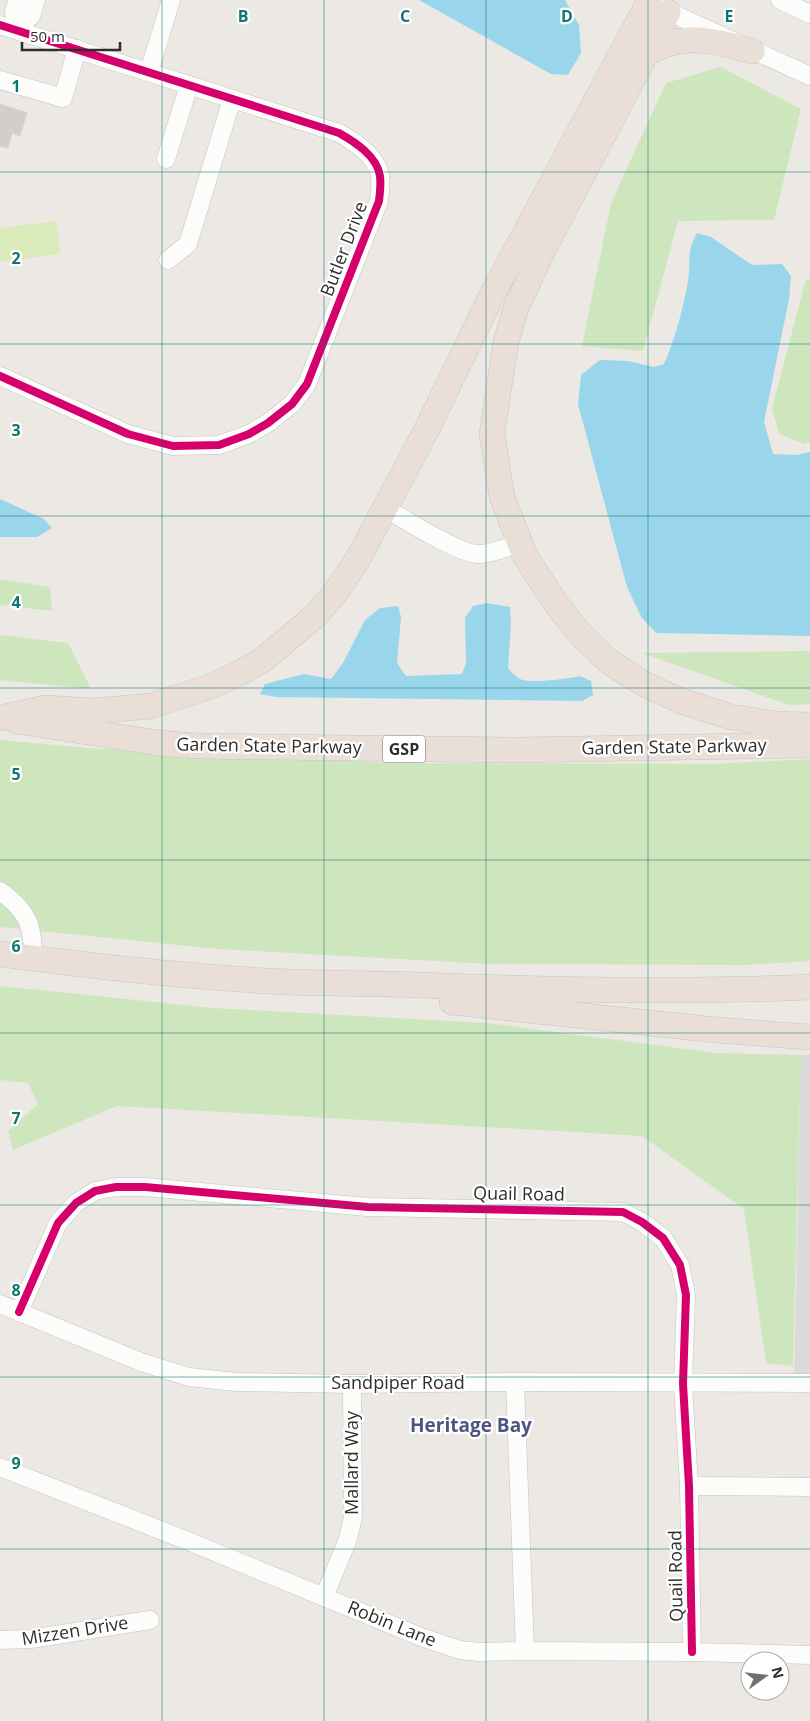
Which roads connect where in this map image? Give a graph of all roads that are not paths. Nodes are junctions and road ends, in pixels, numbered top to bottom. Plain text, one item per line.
1 (18, 0) edge
2 (36, 0) edge
3 (171, 0) edge
4 (780, 0) edge
5 (656, 4) edge
6 (810, 14) edge
7 (0, 25) edge
8 (17, 30) junction
9 (77, 49) junction
10 (752, 51) junction
11 (646, 54) junction
12 (149, 72) junction
13 (810, 76) edge
14 (0, 80) edge
15 (189, 85) junction
16 (232, 99) junction
17 (166, 159) dead end
18 (168, 260) dead end
19 (0, 376) edge
20 (385, 508) junction
21 (520, 543) junction
22 (0, 718) edge
23 (810, 725) edge
24 (810, 745) edge
25 (0, 891) edge
26 (0, 954) edge
27 (33, 959) junction
28 (306, 983) junction
29 (810, 987) edge
30 (810, 1037) edge
31 (0, 1304) edge
32 (19, 1312) junction
33 (515, 1382) junction
34 (810, 1383) edge
35 (352, 1384) junction
36 (683, 1384) junction
37 (0, 1467) edge
38 (689, 1486) junction
39 (810, 1487) edge
40 (324, 1597) junction
41 (150, 1620) dead end
42 (0, 1640) edge
43 (525, 1651) junction
44 (692, 1652) junction
45 (810, 1655) edge

1 - 8 street
2 - 8 street
3 - 12 street
4 - 6 street
5 - 10 street
5 - 11 highway
5 - 20 highway
7 - 8 street, Butler Drive
8 - 9 street, Butler Drive
9 - 12 street, Butler Drive
9 - 14 street
10 - 11 highway
10 - 13 street
11 - 21 highway
12 - 15 street, Butler Drive
15 - 16 street, Butler Drive
15 - 17 street
16 - 18 street
16 - 19 street, Butler Drive
20 - 21 street
20 - 22 highway
21 - 23 highway
22 - 24 highway, Garden State Parkway / GSP
25 - 27 street
26 - 27 highway
27 - 28 highway
28 - 29 highway
28 - 30 highway
31 - 32 street, Sandpiper Road
32 - 35 street, Sandpiper Road
32 - 36 street, Quail Road
33 - 35 street, Sandpiper Road
33 - 36 street, Sandpiper Road
33 - 43 street
34 - 36 street, Sandpiper Road
35 - 40 street, Mallard Way
36 - 38 street, Quail Road
37 - 40 street, Robin Lane
38 - 39 street
38 - 44 street, Quail Road
40 - 43 street, Robin Lane
41 - 42 street, Mizzen Drive
43 - 44 street, Robin Lane
44 - 45 street, Robin Lane

